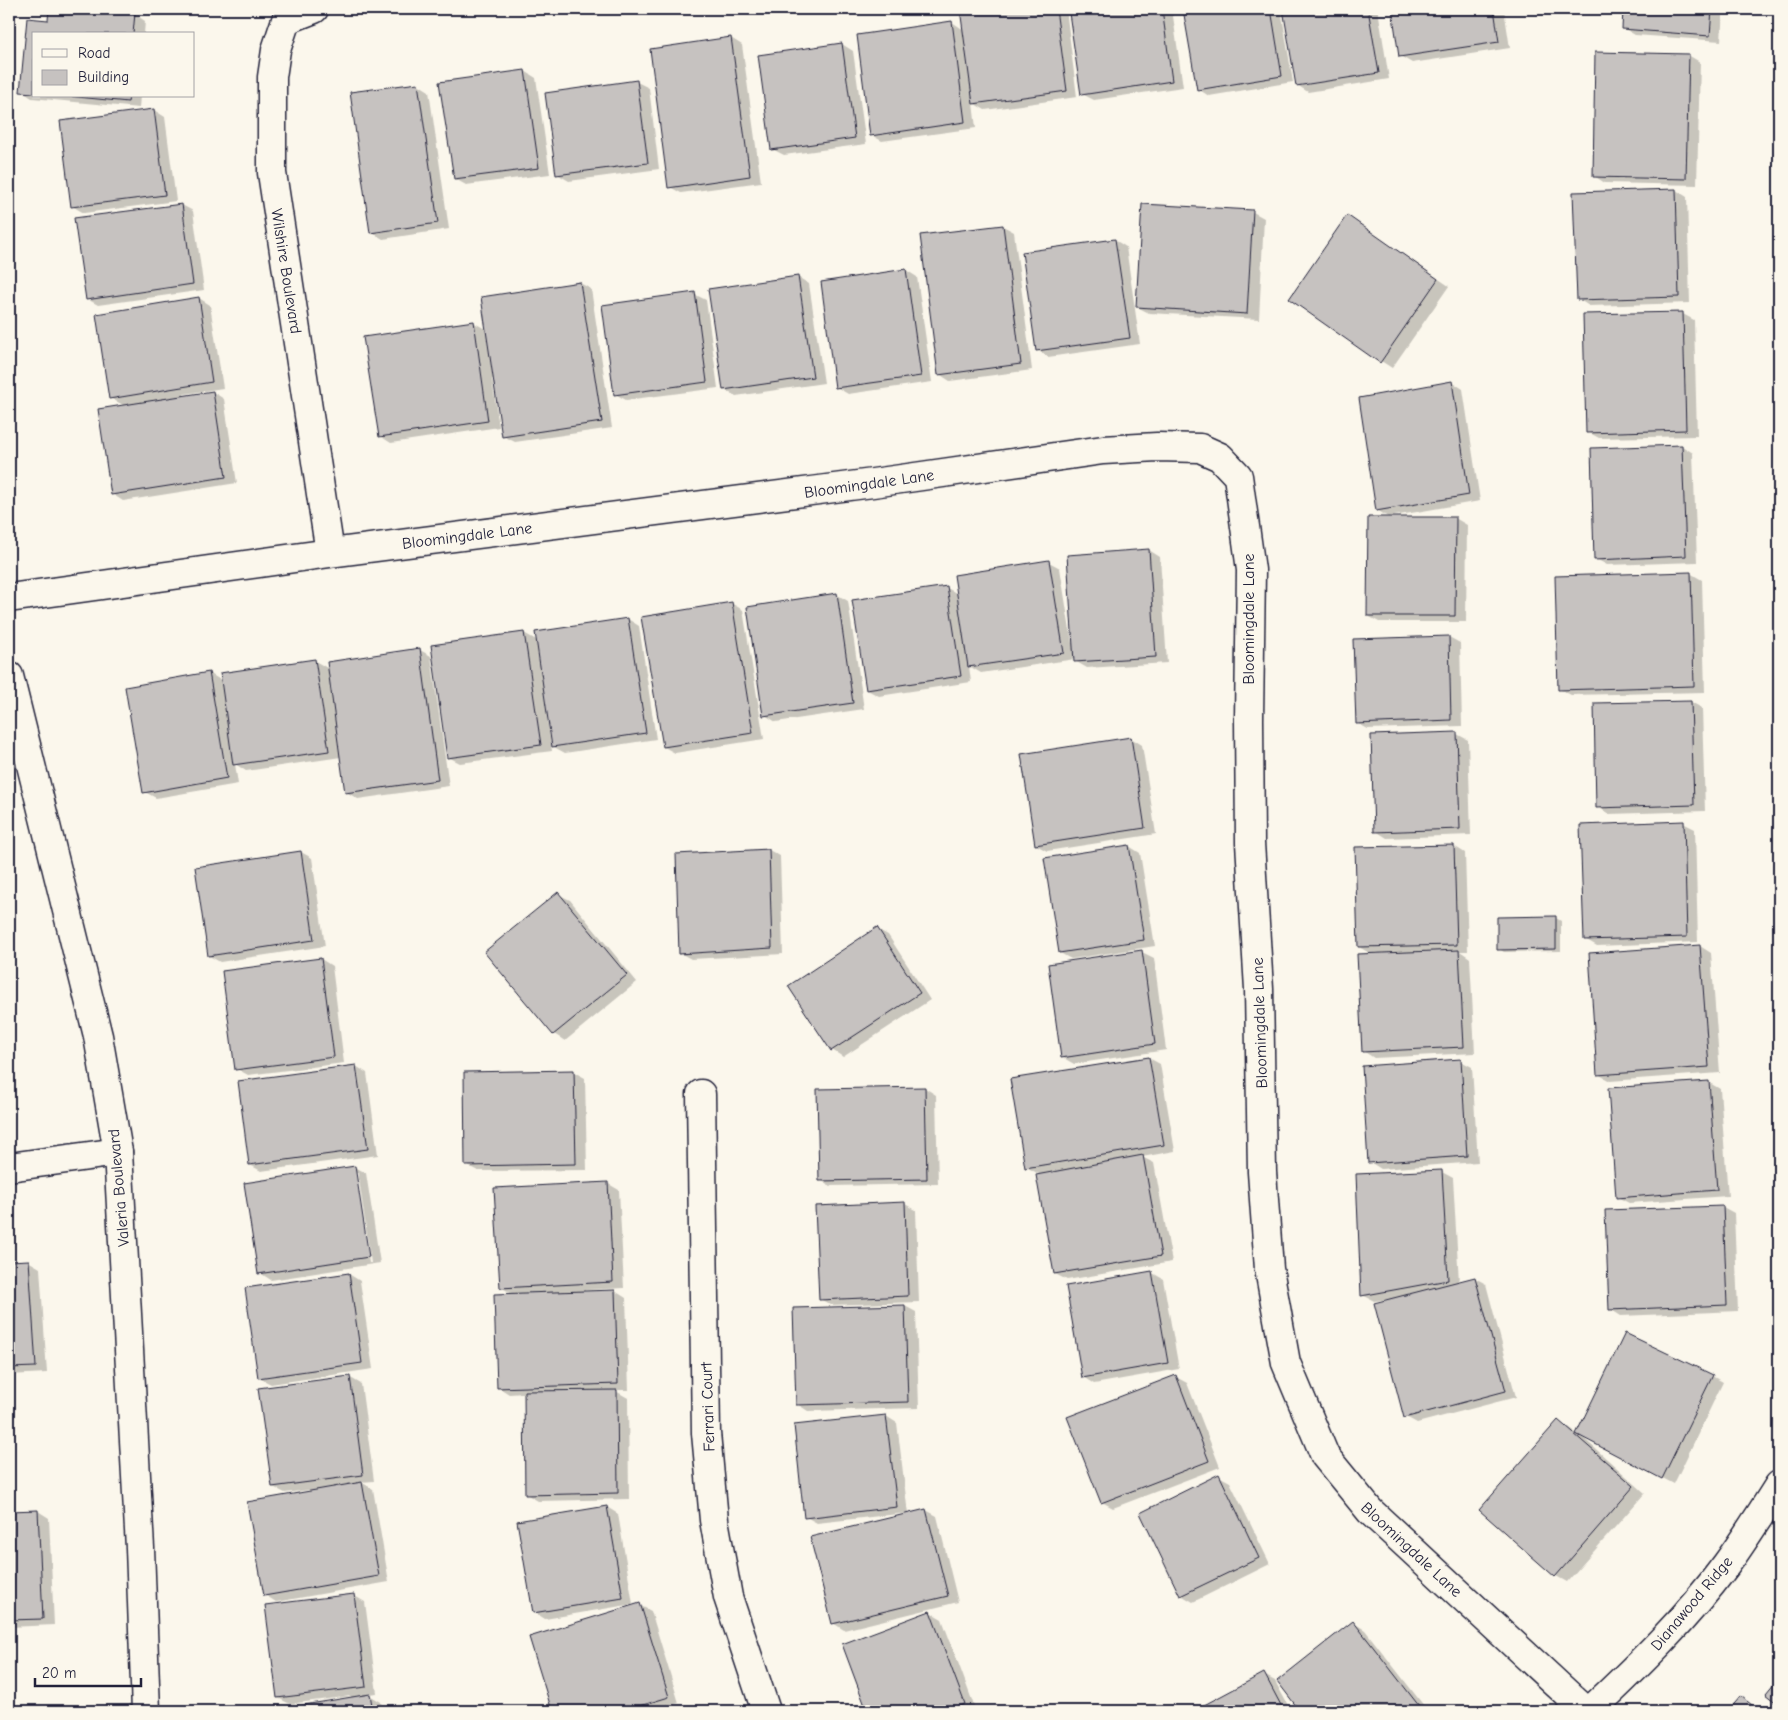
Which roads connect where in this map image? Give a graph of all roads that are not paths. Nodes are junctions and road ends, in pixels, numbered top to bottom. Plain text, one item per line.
1 (314, 9) edge
2 (330, 553) junction
3 (9, 598) edge
4 (9, 676) edge
5 (701, 1094) dead end
6 (118, 1152) junction
7 (9, 1167) edge
8 (1779, 1485) edge
9 (146, 1711) edge
10 (766, 1711) edge
11 (1586, 1711) edge
12 (1590, 1711) edge

1 - 2 street, Wilshire Boulevard
2 - 3 street, Bloomingdale Lane
2 - 11 street, Bloomingdale Lane
4 - 6 street, Valeria Boulevard
5 - 10 street, Ferrari Court
6 - 7 street
6 - 9 street, Valeria Boulevard
8 - 12 street, Dianawood Ridge

